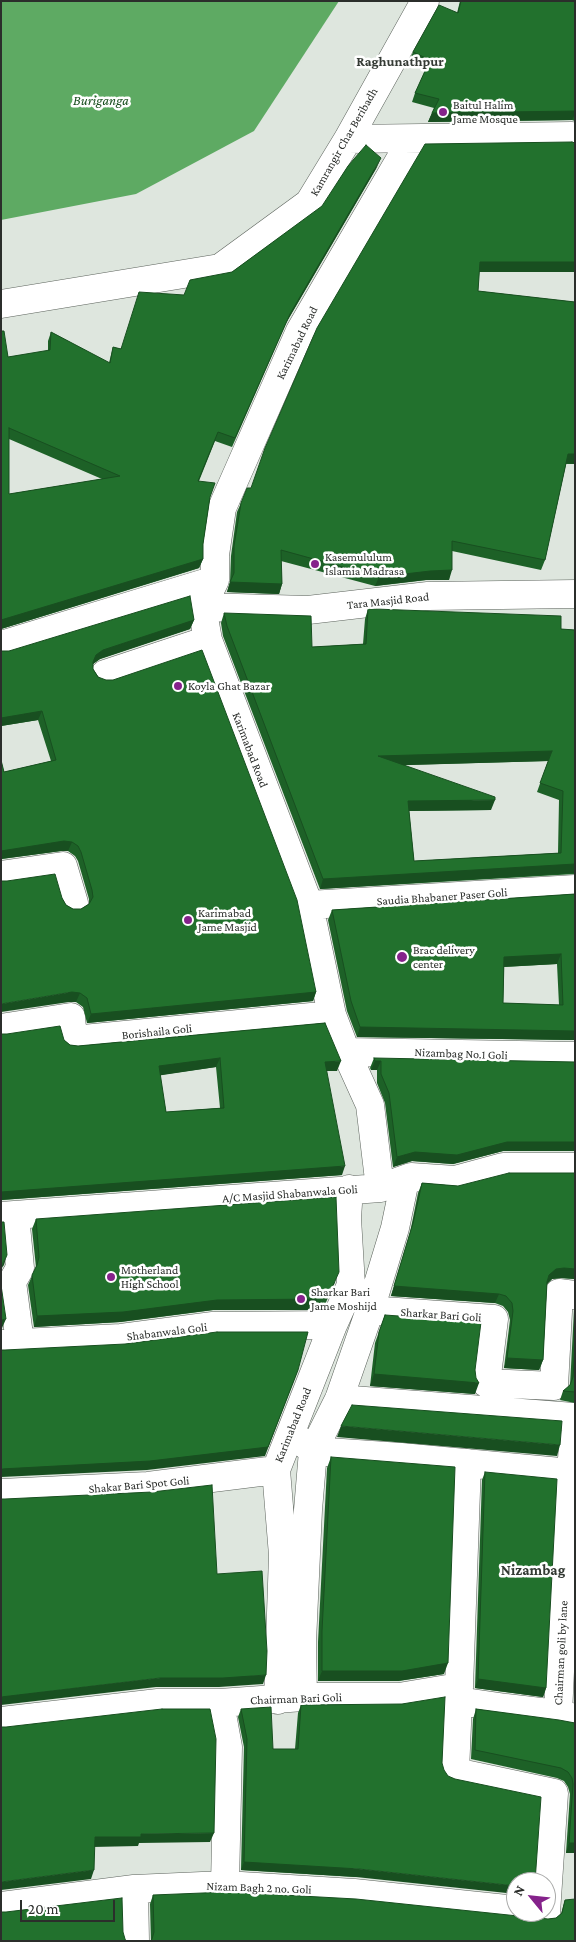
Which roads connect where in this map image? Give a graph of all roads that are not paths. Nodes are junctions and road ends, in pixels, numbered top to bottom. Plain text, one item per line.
1 (425, 1) edge
2 (575, 138) edge
3 (348, 139) junction
4 (412, 139) junction
5 (1, 304) edge
6 (215, 580) junction
7 (575, 594) edge
8 (202, 607) junction
9 (208, 640) junction
10 (2, 642) edge
11 (105, 674) dead end
12 (1, 875) edge
13 (575, 889) edge
14 (74, 903) dead end
15 (308, 905) junction
16 (332, 1015) junction
17 (1, 1028) edge
18 (346, 1052) junction
19 (575, 1056) edge
20 (575, 1167) edge
21 (392, 1184) junction
22 (349, 1189) junction
23 (8, 1216) edge
24 (575, 1295) edge
25 (370, 1310) junction
26 (333, 1325) junction
27 (11, 1344) edge
28 (339, 1399) junction
29 (574, 1417) edge
30 (291, 1432) junction
31 (313, 1451) junction
32 (467, 1463) junction
33 (276, 1470) junction
34 (572, 1473) junction
35 (1, 1493) edge
36 (458, 1694) junction
37 (290, 1698) junction
38 (220, 1702) junction
39 (566, 1716) edge
40 (1, 1721) edge
41 (549, 1872) edge
42 (225, 1885) junction
43 (134, 1889) junction
44 (1, 1906) edge
45 (506, 1909) edge
46 (135, 1941) edge

1 - 3 street, Kamrangir Char Beribadh
2 - 4 street
3 - 4 street
3 - 5 street, Kamrangir Char Beribadh
4 - 6 street, Karimabad Road
6 - 8 street, Karimabad Road
6 - 10 street
7 - 8 street, Tara Masjid Road
8 - 9 street, Karimabad Road
9 - 11 street
9 - 15 street, Karimabad Road
12 - 14 street
13 - 15 street, Saudia Bhabaner Paser Goli
15 - 16 street, Karimabad Road
16 - 17 street, Borishaila Goli
16 - 18 street, Karimabad Road
18 - 19 street, Nizambag No.1 Goli
18 - 21 street, Karimabad Road
20 - 21 street, A/C Masjid Shabanwala Goli
21 - 22 street, A/C Masjid Shabanwala Goli
21 - 25 street
22 - 23 street, A/C Masjid Shabanwala Goli
22 - 26 street, Karimabad Road
23 - 27 street
24 - 25 street, Sharkar Bari Goli
25 - 28 street
26 - 27 street, Shabanwala Goli
26 - 30 street, Karimabad Road
28 - 29 street
28 - 31 street
29 - 34 street
30 - 31 street
30 - 33 street, Karimabad Road
31 - 32 street
31 - 37 street
32 - 34 street
32 - 36 street
33 - 35 street, Shakar Bari Spot Goli
33 - 37 street, Karimabad Road
34 - 39 street, Chairman goli by lane
36 - 37 street, Chairman Bari Goli
36 - 39 street, Chairman Bari Goli
36 - 41 street
37 - 38 street, Chairman Bari Goli
38 - 40 street, Chairman Bari Goli
38 - 42 street
42 - 43 street, Nizam Bagh 2 no. Goli
42 - 45 street, Nizam Bagh 2 no. Goli
43 - 44 street, Nizam Bagh 2 no. Goli
43 - 46 street

